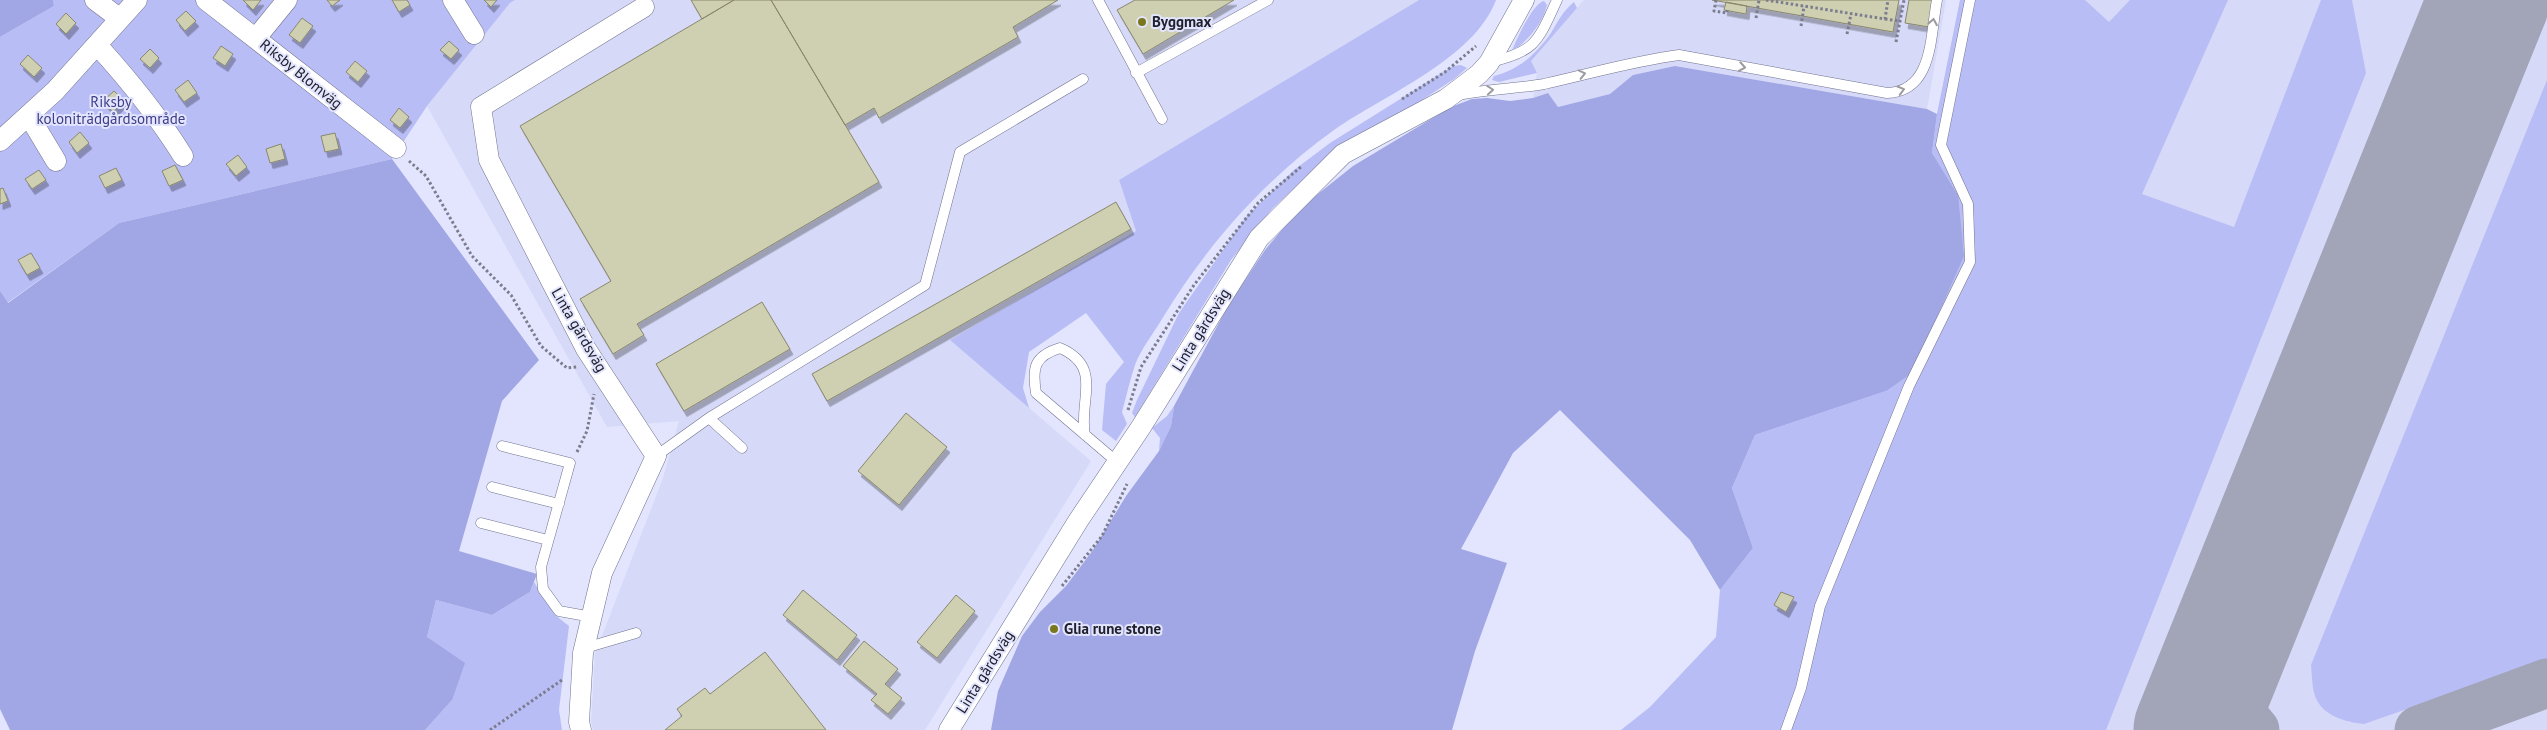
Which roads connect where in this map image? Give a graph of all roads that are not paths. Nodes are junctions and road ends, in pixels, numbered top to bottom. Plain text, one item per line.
1 (95, 0) edge
2 (136, 0) edge
3 (206, 0) edge
4 (288, 0) edge
5 (453, 0) edge
6 (1098, 0) edge
7 (1268, 0) edge
8 (1524, 0) edge
9 (1557, 0) edge
10 (1936, 0) edge
11 (1970, 0) edge
12 (644, 7) dead end
13 (119, 18) junction
14 (474, 34) dead end
15 (256, 38) junction
16 (97, 45) junction
17 (1489, 63) junction
18 (1136, 73) junction
19 (1083, 79) dead end
20 (1446, 98) junction
21 (29, 116) junction
22 (1162, 119) dead end
23 (0, 141) edge
24 (396, 148) road end
25 (183, 156) dead end
26 (56, 161) dead end
27 (709, 418) junction
28 (1086, 435) junction
29 (502, 446) dead end
30 (742, 448) dead end
31 (656, 456) junction
32 (1117, 462) junction
33 (492, 487) dead end
34 (559, 504) junction
35 (481, 523) dead end
36 (548, 540) junction
37 (592, 617) junction
38 (636, 633) dead end
39 (585, 648) junction
40 (580, 730) edge
41 (949, 730) edge
42 (1786, 730) edge

1 - 13 street
2 - 13 street
3 - 15 street, Riksby Blomväg
4 - 15 street
5 - 14 street
6 - 18 lane
7 - 18 lane
8 - 17 street, Linta gårdsväg
9 - 17 lane
20 -> 10 lane
11 - 42 lane
12 - 31 street, Linta gårdsväg
13 - 16 street
15 - 24 street, Riksby Blomväg
16 - 21 street
16 - 25 street
17 - 20 street, Linta gårdsväg
18 - 22 lane
19 - 27 lane
20 - 32 street, Linta gårdsväg
21 - 23 street
21 - 26 street
27 - 30 lane
27 - 31 lane
28 - 28 lane
28 - 32 lane
29 - 34 lane
31 - 37 street
32 - 41 street, Linta gårdsväg
33 - 34 lane
34 - 36 lane
35 - 36 lane
36 - 37 lane
37 - 39 street
38 - 39 lane
39 - 40 street

